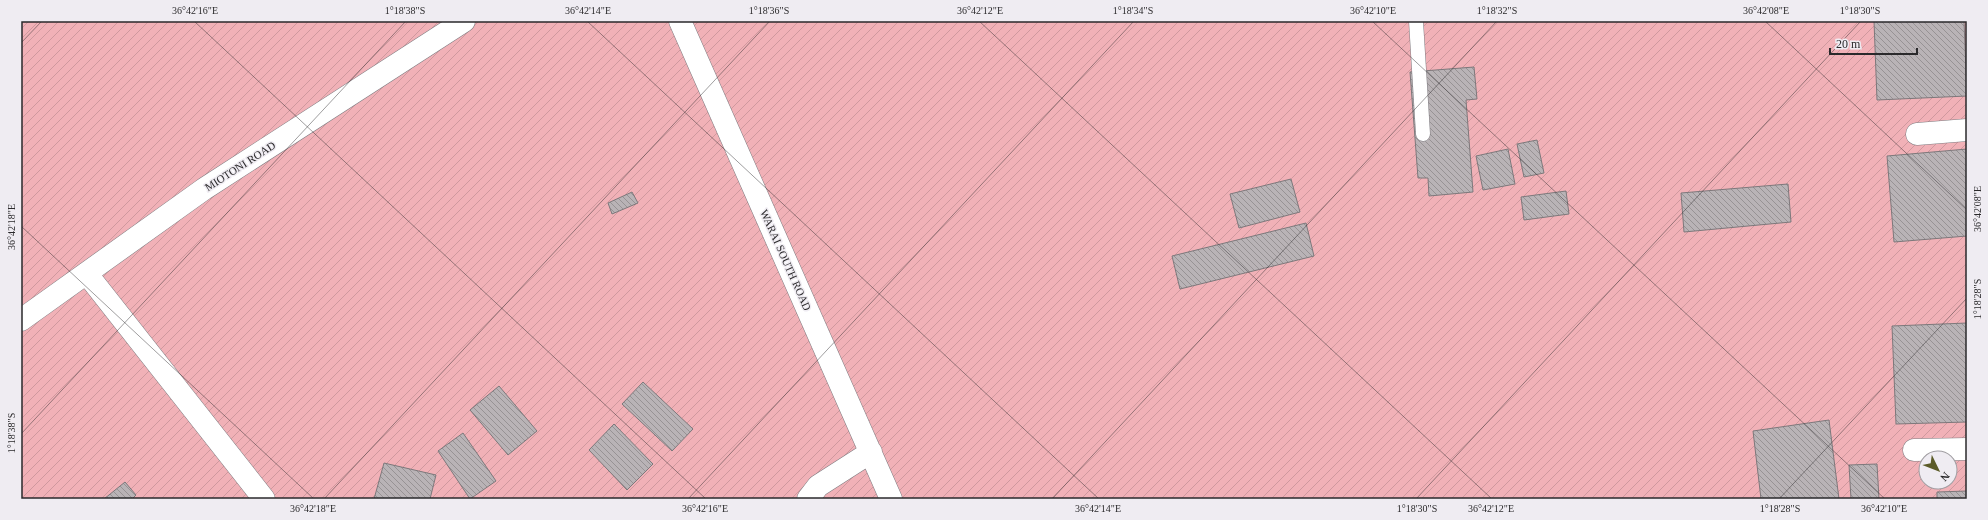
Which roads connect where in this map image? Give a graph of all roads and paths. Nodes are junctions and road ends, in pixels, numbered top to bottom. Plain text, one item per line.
1 (464, 21) edge
2 (680, 21) edge
3 (1416, 21) edge
4 (1967, 130) edge
5 (1423, 134) dead end
6 (1917, 134) dead end
7 (87, 274) junction
8 (21, 320) edge
9 (1967, 449) edge
10 (1914, 450) dead end
11 (871, 452) junction
12 (264, 499) edge
13 (808, 499) edge
14 (891, 499) edge

1 - 7 street, MIOTONI ROAD
2 - 11 street, WARAI SOUTH ROAD
3 - 5 lane
4 - 6 street
7 - 8 street, MIOTONI ROAD
7 - 12 street
9 - 10 street
11 - 13 street
11 - 14 street, WARAI SOUTH ROAD

